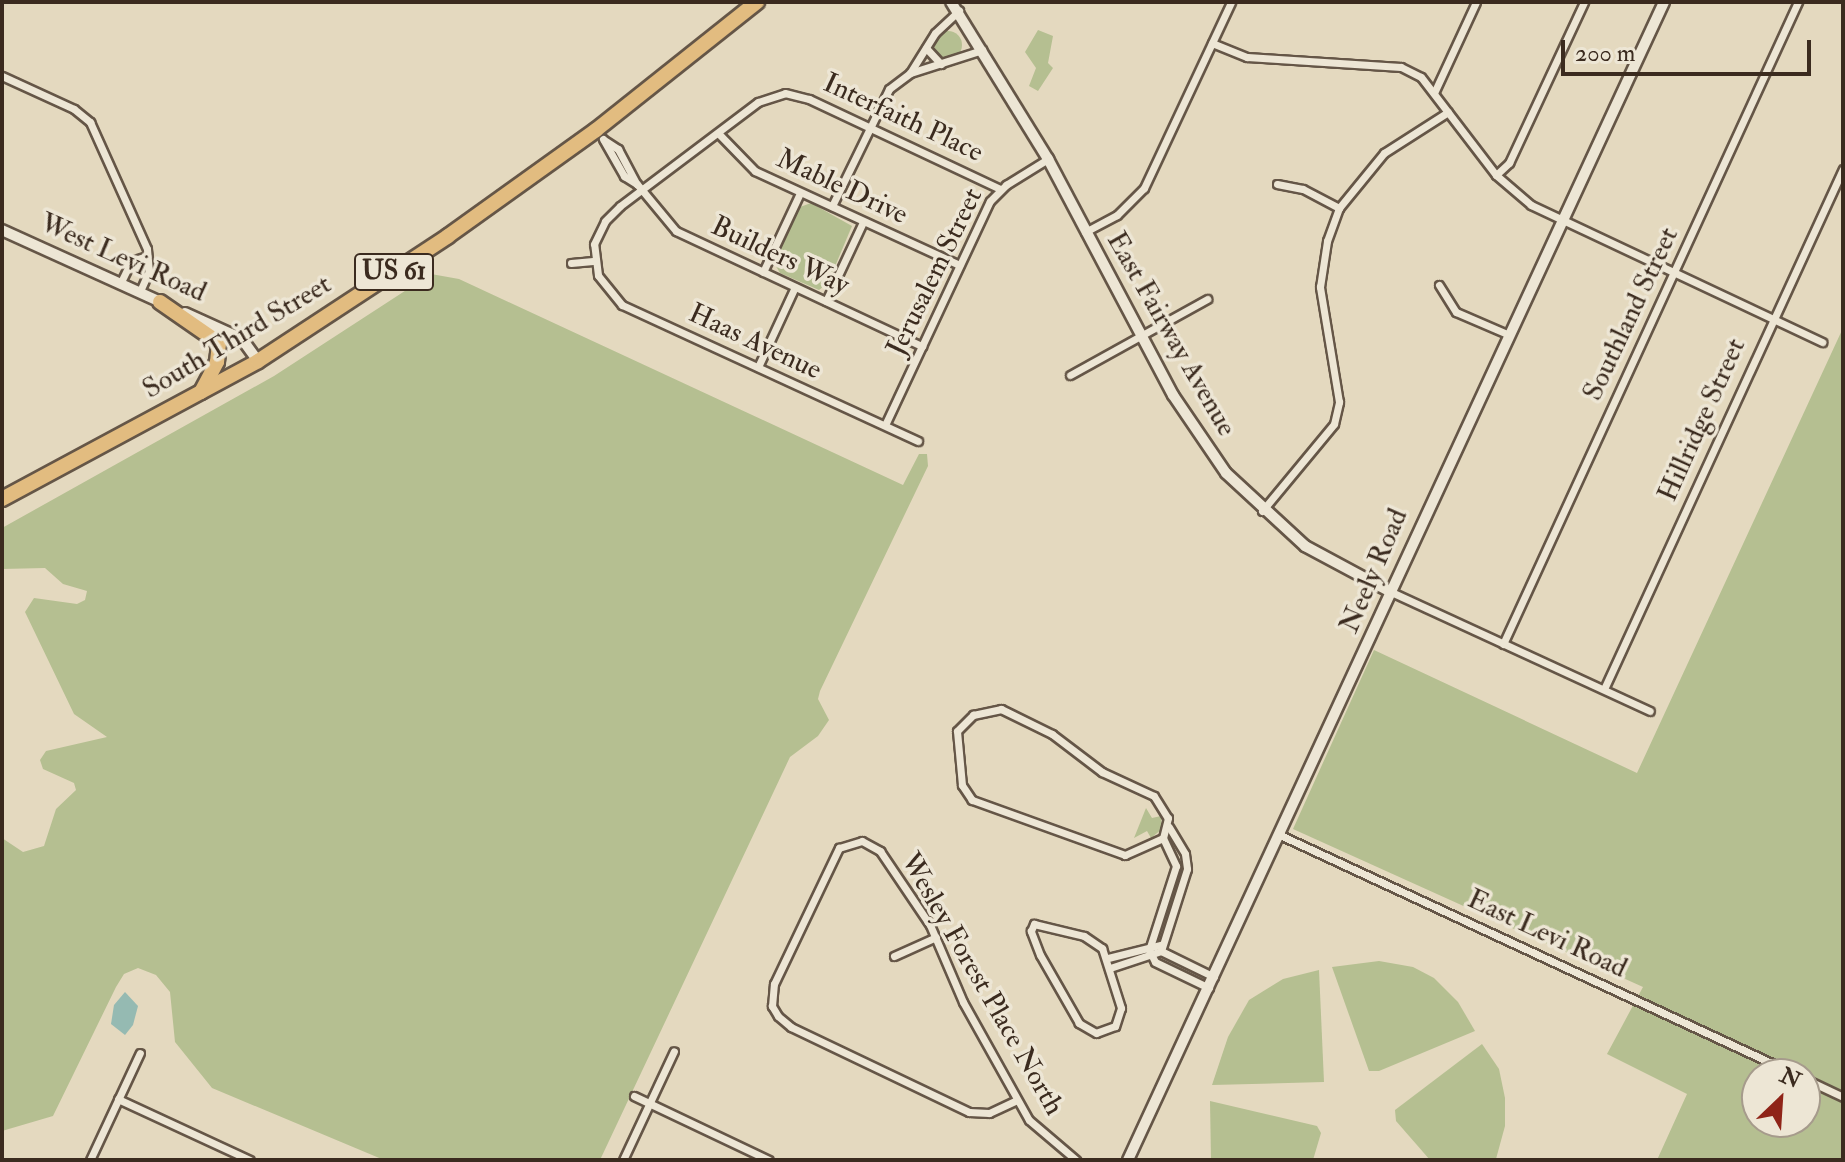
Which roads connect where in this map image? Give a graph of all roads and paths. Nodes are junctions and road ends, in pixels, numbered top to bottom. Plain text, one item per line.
1 (757, 2) edge
2 (1231, 2) edge
3 (1476, 2) edge
4 (1584, 2) edge
5 (1664, 2) edge
6 (1798, 2) edge
7 (955, 6) edge
8 (1212, 43) junction
9 (926, 48) junction
10 (984, 49) junction
11 (941, 64) junction
12 (910, 73) junction
13 (2, 76) edge
14 (1434, 93) junction
15 (1448, 112) junction
16 (869, 127) junction
17 (718, 133) junction
18 (600, 135) junction
19 (1048, 159) junction
20 (1843, 169) edge
21 (1496, 175) junction
22 (1277, 184) dead end
23 (639, 187) junction
24 (1000, 189) junction
25 (800, 193) junction
26 (832, 206) junction
27 (1339, 208) junction
28 (1562, 219) junction
29 (863, 222) junction
30 (2, 230) edge
31 (1085, 232) junction
32 (144, 257) junction
33 (593, 261) junction
34 (571, 263) dead end
35 (959, 265) junction
36 (763, 272) junction
37 (1674, 273) junction
38 (120, 284) junction
39 (1439, 285) dead end
40 (795, 287) junction
41 (139, 293) junction
42 (1207, 299) dead end
43 (826, 301) junction
44 (160, 302) junction
45 (1773, 318) junction
46 (1139, 332) junction
47 (1507, 334) junction
48 (1822, 342) dead end
49 (922, 346) junction
50 (258, 361) junction
51 (758, 367) junction
52 (1070, 375) dead end
53 (201, 392) junction
54 (885, 425) junction
55 (918, 441) dead end
56 (2, 499) edge
57 (1262, 511) junction
58 (1389, 591) junction
59 (1503, 644) junction
60 (1604, 689) junction
61 (1650, 711) dead end
62 (1169, 827) junction
63 (1280, 835) junction
64 (1163, 838) junction
65 (1162, 911) junction
66 (1173, 916) junction
67 (936, 937) junction
68 (1148, 947) junction
69 (1160, 948) junction
70 (894, 956) dead end
71 (1152, 957) junction
72 (1108, 958) junction
73 (1176, 959) junction
74 (1110, 968) junction
75 (1171, 970) junction
76 (1211, 983) junction
77 (674, 1051) dead end
78 (140, 1053) dead end
79 (1761, 1058) edge
80 (1821, 1087) edge
81 (634, 1096) dead end
82 (1843, 1097) edge
83 (118, 1099) junction
84 (1017, 1100) junction
85 (649, 1103) junction
86 (90, 1160) edge
87 (250, 1160) edge
88 (623, 1160) edge
89 (769, 1160) edge
90 (1076, 1160) edge
91 (1128, 1160) edge

1 - 18 highway, South Third Street / US 61
2 - 8 street
3 - 14 street
4 - 21 street
5 - 28 street, Neely Road
6 - 37 street, Southland Street
7 - 9 street
7 - 10 street, East Fairway Avenue
8 - 14 street
8 - 31 street
9 - 11 street
9 - 12 street
10 - 11 street
10 - 19 street, East Fairway Avenue
11 - 12 street
12 - 16 street
13 - 32 street
14 - 15 street
15 - 21 street
15 - 27 street
16 - 17 street, Interfaith Place
16 - 24 street, Interfaith Place
16 - 26 street
17 - 23 street
17 - 25 street, Mable Drive
18 - 23 street, Builders Way
18 - 50 highway, South Third Street / US 61
19 - 24 street, Jerusalem Street
19 - 31 street, East Fairway Avenue
20 - 45 street, Hillridge Street
21 - 28 street
22 - 27 street
23 - 33 street
23 - 36 street, Builders Way
24 - 35 street, Jerusalem Street
25 - 26 street, Mable Drive
25 - 36 street
26 - 29 street, Mable Drive
27 - 57 street
28 - 37 street
28 - 47 street, Neely Road
29 - 35 street, Mable Drive
29 - 43 street
30 - 38 street, West Levi Road
31 - 46 street, East Fairway Avenue
32 - 38 street
32 - 41 street
33 - 34 street
33 - 51 street, Haas Avenue
35 - 49 street, Jerusalem Street
36 - 40 street, Builders Way
37 - 45 street
37 - 59 street, Southland Street
38 - 41 street, West Levi Road
39 - 47 street
40 - 43 street, Builders Way
40 - 51 street
41 - 44 street, West Levi Road
42 - 46 street
43 - 49 street, Builders Way
44 - 50 street, West Levi Road
44 - 53 highway
45 - 48 street
45 - 60 street, Hillridge Street
46 - 52 street
46 - 57 street, East Fairway Avenue
47 - 58 street, Neely Road
49 - 54 street, Jerusalem Street
50 - 53 highway, South Third Street / US 61
51 - 54 street, Haas Avenue
53 - 56 highway, South Third Street / US 61
54 - 55 street, Haas Avenue
57 - 58 street, East Fairway Avenue
58 - 59 street, East Fairway Avenue
58 - 63 street, Neely Road
59 - 60 street, East Fairway Avenue
60 - 61 street, East Fairway Avenue
62 - 64 street
62 - 64 street
62 - 66 street
63 - 76 street, Neely Road
63 - 79 street, East Levi Road
64 - 65 street
65 - 66 street
65 - 68 street
66 - 69 street
67 - 70 street
67 - 84 street, Wesley Forest Place North
67 - 84 street, Wesley Forest Place North
68 - 69 street
68 - 71 street
68 - 72 street
69 - 71 street
69 - 73 street
71 - 74 street
71 - 75 street
72 - 74 street
72 - 74 street
73 - 75 street
73 - 76 street
75 - 76 street
76 - 91 street, Neely Road
77 - 85 street
78 - 83 street
80 - 82 street
81 - 85 street
83 - 86 street
83 - 87 street
84 - 90 street, Wesley Forest Place North
85 - 88 street
85 - 89 street

